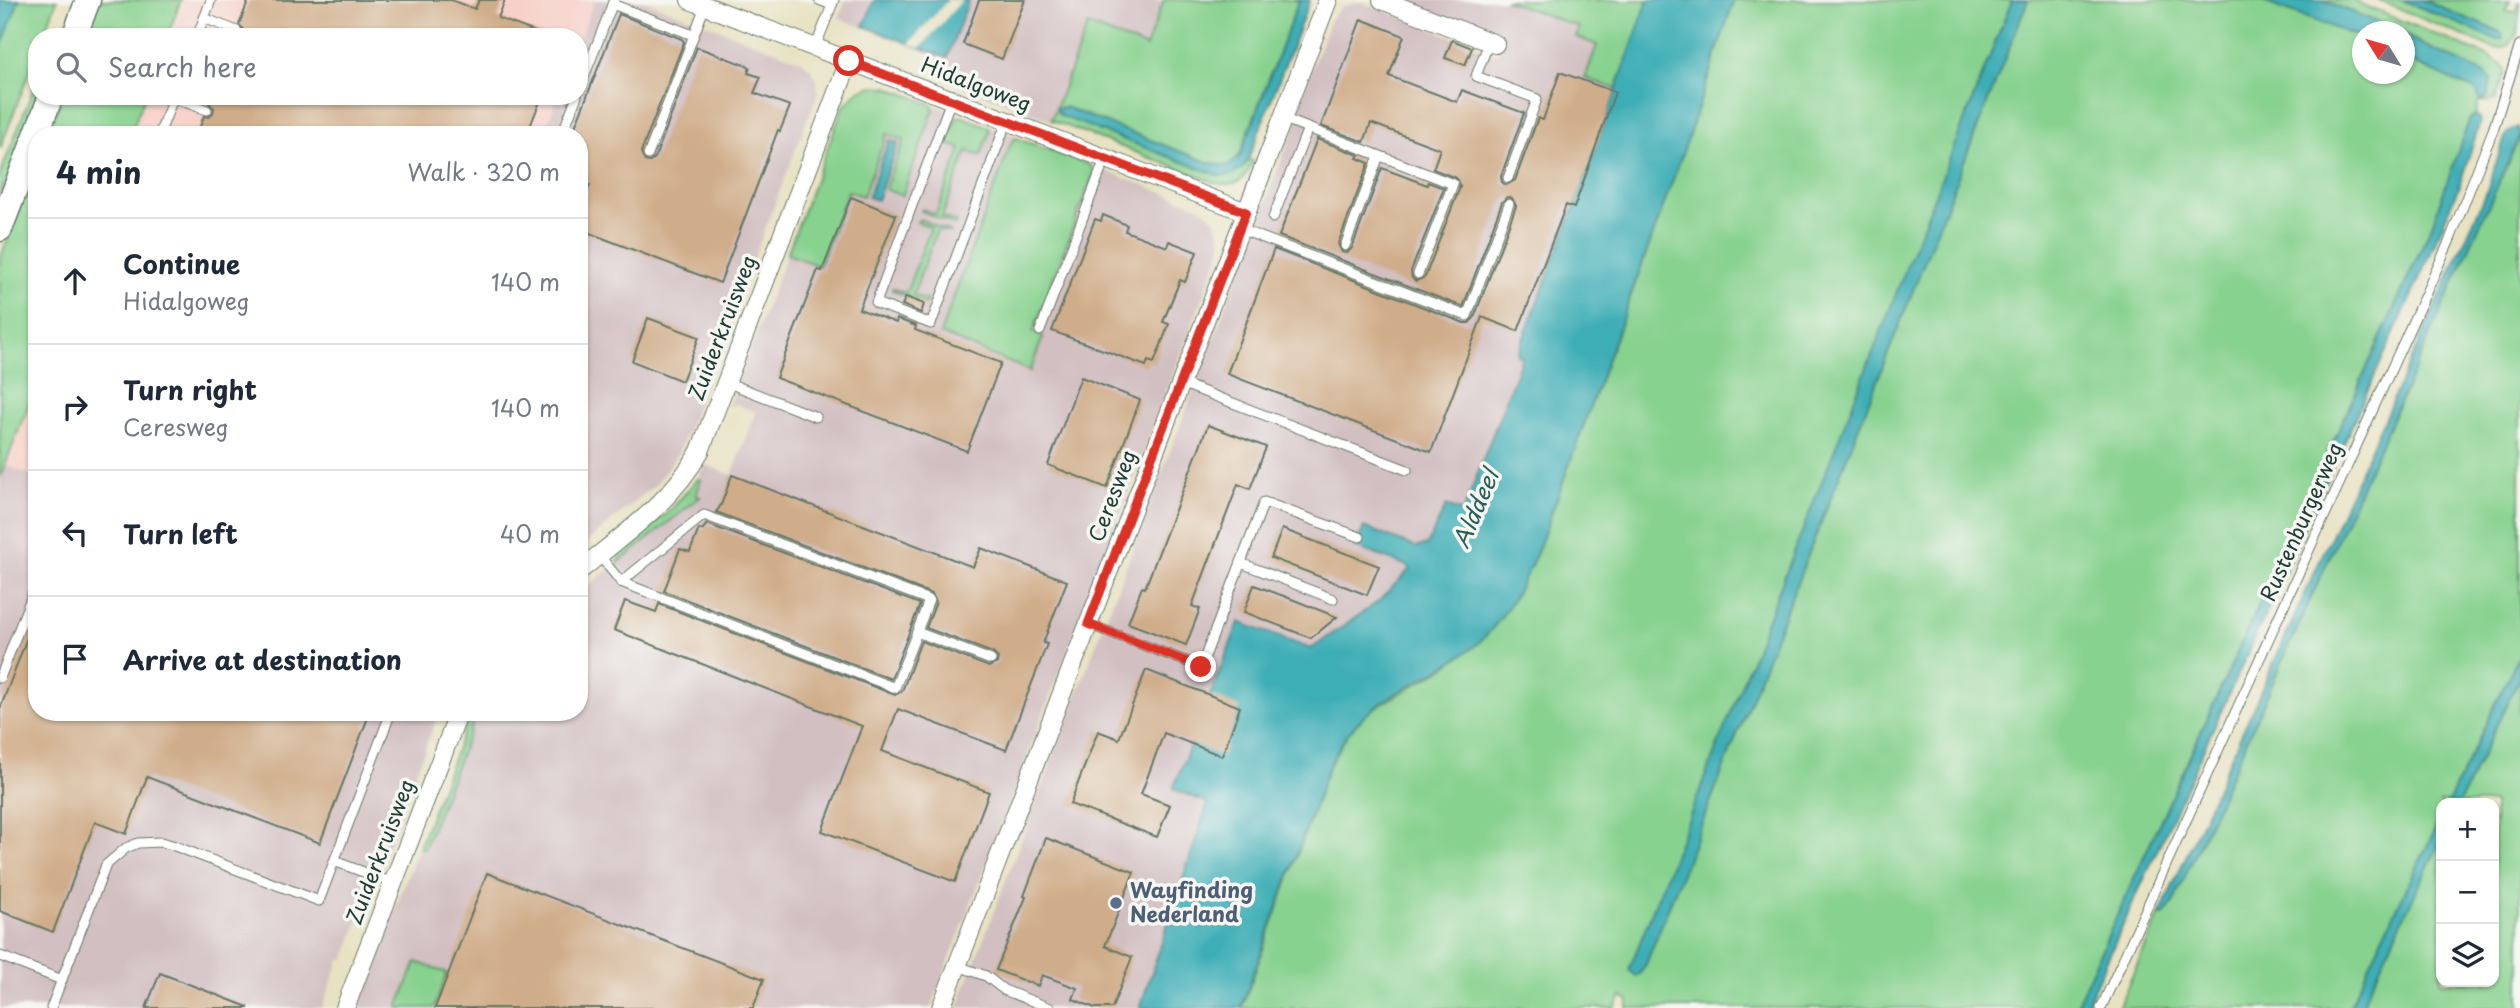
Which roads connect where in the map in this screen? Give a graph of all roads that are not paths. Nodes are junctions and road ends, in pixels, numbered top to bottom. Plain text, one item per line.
1 (88, 0) edge
2 (211, 0) edge
3 (819, 0) edge
4 (1328, 0) edge
5 (1382, 0) edge
6 (613, 2) edge
7 (697, 3) edge
8 (833, 3) edge
9 (204, 18) junction
10 (77, 28) edge
11 (200, 28) edge
12 (232, 28) edge
13 (693, 35) junction
14 (1492, 43) joint
15 (2520, 46) edge
16 (815, 48) junction
17 (849, 61) junction
18 (588, 67) edge
19 (951, 100) junction
20 (48, 105) edge
21 (170, 105) edge
22 (194, 105) edge
23 (573, 105) edge
24 (207, 110) dead end
25 (1282, 118) junction
26 (1007, 121) junction
27 (566, 124) dead end
28 (39, 126) edge
29 (162, 126) edge
30 (1308, 128) junction
31 (648, 155) dead end
32 (28, 156) edge
33 (1379, 156) junction
34 (1105, 159) junction
35 (1508, 178) dead end
36 (1509, 204) dead end
37 (1273, 219) dead end
38 (1243, 221) junction
39 (0, 229) edge
40 (1345, 246) dead end
41 (1418, 274) dead end
42 (1040, 331) dead end
43 (726, 382) junction
44 (1181, 383) junction
45 (816, 417) dead end
46 (1407, 470) dead end
47 (1360, 537) dead end
48 (599, 555) junction
49 (1241, 563) junction
50 (588, 564) edge
51 (621, 582) junction
52 (1333, 599) dead end
53 (28, 605) edge
54 (1088, 624) junction
55 (917, 632) junction
56 (990, 660) dead end
57 (0, 678) edge
58 (388, 721) edge
59 (456, 721) edge
60 (334, 861) junction
61 (393, 884) junction
62 (0, 956) edge
63 (958, 966) junction
64 (62, 980) junction
65 (51, 1008) edge
66 (345, 1008) edge
67 (942, 1008) edge
68 (1050, 1008) edge
69 (2101, 1008) edge

1 - 10 street
2 - 9 lane
3 - 8 lane
4 - 25 street, Ceresweg
5 - 14 street
6 - 13 lane
6 - 18 lane
7 - 13 lane
7 - 16 street, Hidalgoweg
8 - 16 lane
9 - 11 lane
9 - 12 lane
13 - 31 lane
14 - 35 lane
15 - 69 lane, Rustenburgerweg
16 - 17 street, Hidalgoweg
17 - 19 street, Hidalgoweg
17 - 43 street, Zuiderkruisweg
19 - 26 street, Hidalgoweg
19 - 26 lane
20 - 28 street
21 - 29 lane
22 - 24 lane
23 - 27 lane
25 - 30 lane
25 - 38 street, Ceresweg
26 - 34 street, Hidalgoweg
30 - 33 lane
30 - 37 lane
32 - 39 street
33 - 40 lane
33 - 41 lane
34 - 38 street, Hidalgoweg
34 - 42 lane
36 - 38 lane
38 - 44 street, Ceresweg
43 - 45 lane
43 - 48 street, Zuiderkruisweg
44 - 46 lane
44 - 54 street, Ceresweg
47 - 49 lane
48 - 50 street, Zuiderkruisweg
48 - 51 lane
49 - 52 lane
49 - 54 lane
51 - 55 lane
51 - 55 lane
53 - 57 lane
54 - 63 street, Ceresweg
55 - 56 lane
58 - 60 lane
59 - 61 street, Zuiderkruisweg
60 - 61 lane
60 - 64 lane
61 - 66 street, Zuiderkruisweg
62 - 64 lane
63 - 67 street, Ceresweg
63 - 68 lane
64 - 65 lane

